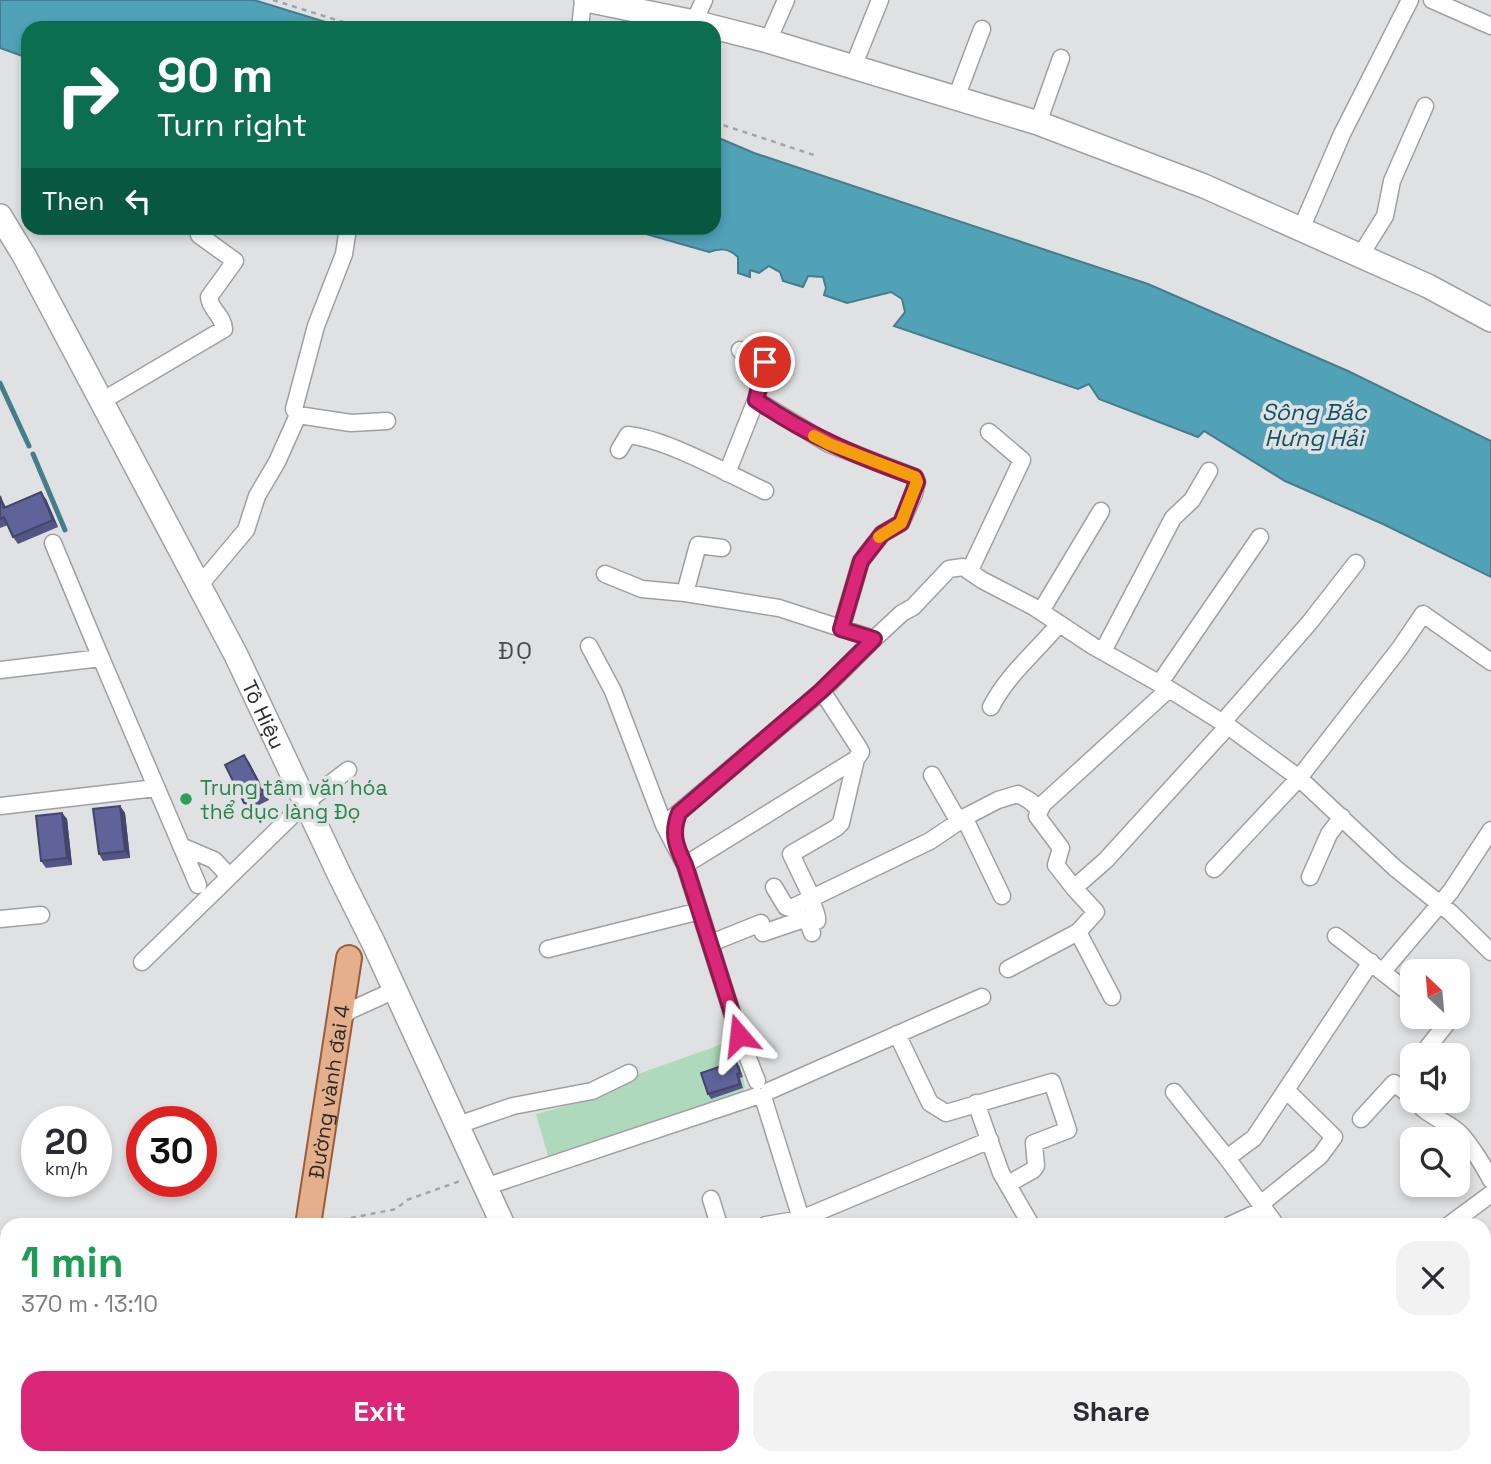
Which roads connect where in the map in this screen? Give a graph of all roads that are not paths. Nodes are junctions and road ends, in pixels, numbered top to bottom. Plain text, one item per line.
1 (584, 0) edge
2 (704, 0) edge
3 (786, 0) edge
4 (880, 0) edge
5 (1410, 0) edge
6 (1432, 0) edge
7 (581, 21) edge
8 (689, 21) edge
9 (694, 21) edge
10 (1491, 26) edge
11 (721, 29) edge
12 (982, 29) dead end
13 (768, 41) junction
14 (1061, 58) dead end
15 (853, 67) junction
16 (956, 98) junction
17 (1425, 107) dead end
18 (1038, 122) junction
19 (0, 216) edge
20 (1301, 229) junction
21 (203, 235) edge
22 (347, 235) edge
23 (1360, 256) junction
24 (1491, 320) edge
25 (740, 350) dead end
26 (756, 400) junction
27 (102, 401) junction
28 (298, 415) junction
29 (387, 421) dead end
30 (989, 432) dead end
31 (619, 450) dead end
32 (1209, 471) dead end
33 (727, 473) junction
34 (765, 491) dead end
35 (1101, 511) dead end
36 (1260, 537) dead end
37 (53, 543) dead end
38 (722, 548) dead end
39 (1356, 563) dead end
40 (970, 570) junction
41 (605, 573) dead end
42 (199, 586) junction
43 (685, 593) junction
44 (1041, 611) junction
45 (1059, 624) junction
46 (841, 629) junction
47 (874, 639) junction
48 (589, 646) dead end
49 (1103, 651) junction
50 (101, 658) junction
51 (1491, 662) edge
52 (0, 670) edge
53 (1164, 686) junction
54 (821, 691) junction
55 (991, 707) dead end
56 (1225, 724) junction
57 (856, 759) junction
58 (348, 770) dead end
59 (932, 775) dead end
60 (1299, 778) junction
61 (156, 788) junction
62 (306, 802) junction
63 (0, 806) edge
64 (1040, 810) junction
65 (679, 813) junction
66 (1342, 817) junction
67 (961, 820) junction
68 (664, 825) junction
69 (1491, 830) edge
70 (674, 841) junction
71 (181, 846) junction
72 (685, 865) junction
73 (1214, 869) dead end
74 (229, 876) junction
75 (1310, 877) dead end
76 (198, 885) dead end
77 (774, 887) dead end
78 (1074, 888) junction
79 (1002, 895) dead end
80 (812, 898) junction
81 (1440, 904) junction
82 (700, 911) junction
83 (41, 915) dead end
84 (0, 919) edge
85 (1078, 932) junction
86 (1336, 936) dead end
87 (710, 943) junction
88 (548, 949) dead end
89 (1491, 952) edge
90 (349, 958) dead end
91 (142, 962) dead end
92 (1377, 967) junction
93 (1008, 969) dead end
94 (1400, 985) edge
95 (395, 990) junction
96 (982, 997) dead end
97 (1112, 997) dead end
98 (340, 1018) junction
99 (1442, 1029) edge
100 (897, 1034) junction
101 (1431, 1043) edge
102 (629, 1073) dead end
103 (1400, 1088) edge
104 (1286, 1090) junction
105 (762, 1091) junction
106 (1174, 1092) dead end
107 (976, 1103) junction
108 (1431, 1113) edge
109 (1361, 1119) dead end
110 (458, 1125) junction
111 (990, 1140) junction
112 (1227, 1158) junction
113 (482, 1180) junction
114 (1491, 1180) edge
115 (1008, 1184) junction
116 (1491, 1194) edge
117 (711, 1199) dead end
118 (1264, 1206) junction
119 (310, 1218) edge
120 (500, 1218) edge
121 (717, 1218) edge
122 (801, 1218) edge
123 (811, 1218) edge
124 (1027, 1218) edge
125 (1243, 1218) edge
126 (1272, 1218) edge
127 (1458, 1218) edge

1 - 7 street
1 - 8 main road
2 - 9 street
3 - 13 street
4 - 15 street
5 - 20 street
6 - 10 street
11 - 13 main road
12 - 16 street
13 - 15 main road
14 - 18 street
15 - 16 main road
16 - 18 main road
17 - 23 street
18 - 20 main road
19 - 27 main road, Tô Hiệu
20 - 23 main road
21 - 27 street
22 - 28 street
23 - 24 main road
25 - 26 street
26 - 33 street
26 - 46 street
27 - 42 main road, Tô Hiệu
28 - 29 street
28 - 42 street
30 - 40 street
31 - 33 street
32 - 49 street
33 - 34 street
35 - 44 street
36 - 53 street
37 - 50 street
38 - 43 street
39 - 56 street
40 - 44 street
40 - 47 street
41 - 43 street
42 - 62 main road, Tô Hiệu
43 - 46 street
44 - 45 street
45 - 49 street
45 - 55 street
46 - 47 street
47 - 54 street
48 - 68 street
49 - 53 street
50 - 52 street
50 - 61 street
51 - 60 street
53 - 56 street
53 - 64 street
54 - 57 street
54 - 65 street
56 - 60 street
56 - 78 street
57 - 72 street
57 - 80 street
58 - 62 street
59 - 67 street
60 - 66 street
60 - 73 street
61 - 63 street
61 - 71 street
62 - 74 street
62 - 95 main road, Tô Hiệu
64 - 67 street
64 - 78 street
65 - 68 street
65 - 70 street
66 - 75 street
66 - 81 street
67 - 79 street
67 - 80 street
68 - 70 street
69 - 81 street
70 - 72 street
71 - 74 street
71 - 76 street
72 - 82 street
74 - 91 street
77 - 80 street
78 - 85 street
80 - 87 street
81 - 89 street
81 - 92 street
82 - 87 street
82 - 88 street
83 - 84 street
85 - 93 street
85 - 97 street
86 - 92 street
87 - 105 street
90 - 98 main road, Đường vành đai 4
92 - 94 street
92 - 104 street
95 - 98 street
95 - 110 main road, Tô Hiệu
96 - 100 street
98 - 119 main road, Đường vành đai 4
99 - 101 street
100 - 105 street
100 - 107 street
102 - 110 street
103 - 109 street
104 - 112 street
104 - 118 street
105 - 113 street
105 - 122 street
106 - 112 street
107 - 111 street
107 - 115 street
108 - 114 street
110 - 113 main road, Tô Hiệu
111 - 115 street
111 - 123 street
112 - 118 street
113 - 120 main road, Tô Hiệu
115 - 124 street
116 - 127 street
117 - 121 street
118 - 125 street
118 - 126 street

